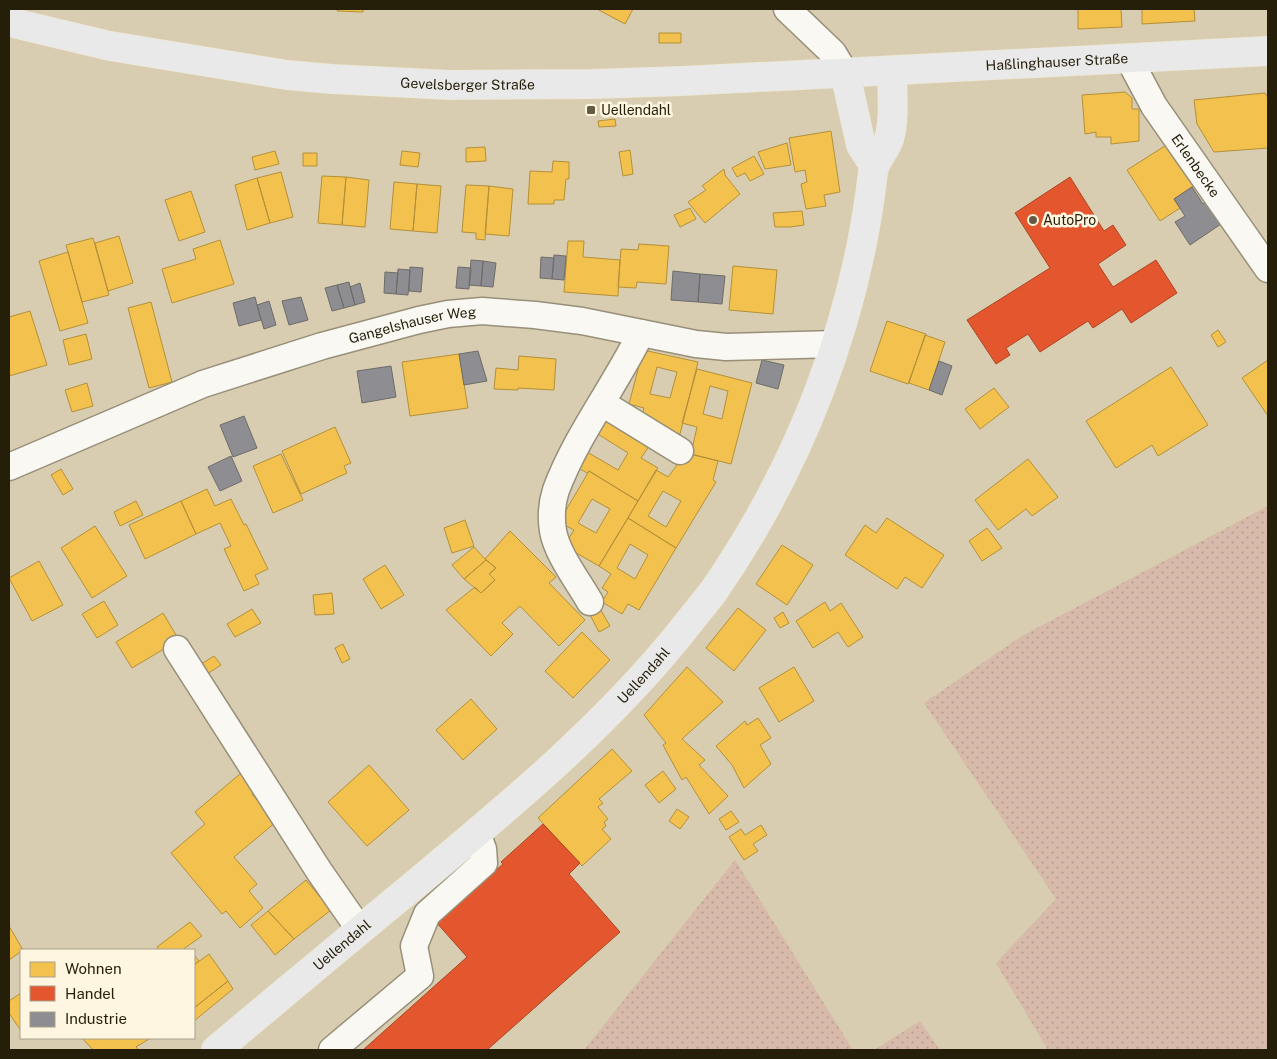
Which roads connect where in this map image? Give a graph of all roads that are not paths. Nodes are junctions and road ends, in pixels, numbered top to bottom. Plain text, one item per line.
1 (787, 9) edge
2 (9, 22) edge
3 (1268, 50) edge
4 (1128, 59) junction
5 (892, 71) junction
6 (845, 73) junction
7 (874, 165) junction
8 (1268, 269) edge
9 (641, 333) junction
10 (836, 344) junction
11 (602, 403) junction
12 (680, 451) dead end
13 (9, 467) edge
14 (590, 602) dead end
15 (177, 649) dead end
16 (477, 833) junction
17 (360, 930) junction
18 (216, 1050) edge
19 (332, 1050) edge

1 - 6 street
2 - 6 main road, Gevelsberger Straße
3 - 4 main road, Haßlinghauser Straße
4 - 5 main road, Haßlinghauser Straße
4 - 8 street, Erlenbecke
5 - 6 main road, Haßlinghauser Straße
5 - 7 main road, Uellendahl
6 - 7 main road
7 - 10 main road, Uellendahl
9 - 10 street, Gangelshauser Weg
9 - 11 street
9 - 13 street, Gangelshauser Weg
10 - 16 main road, Uellendahl
11 - 12 street
11 - 14 street
15 - 17 street
16 - 17 main road, Uellendahl
16 - 19 street
17 - 18 main road, Uellendahl

